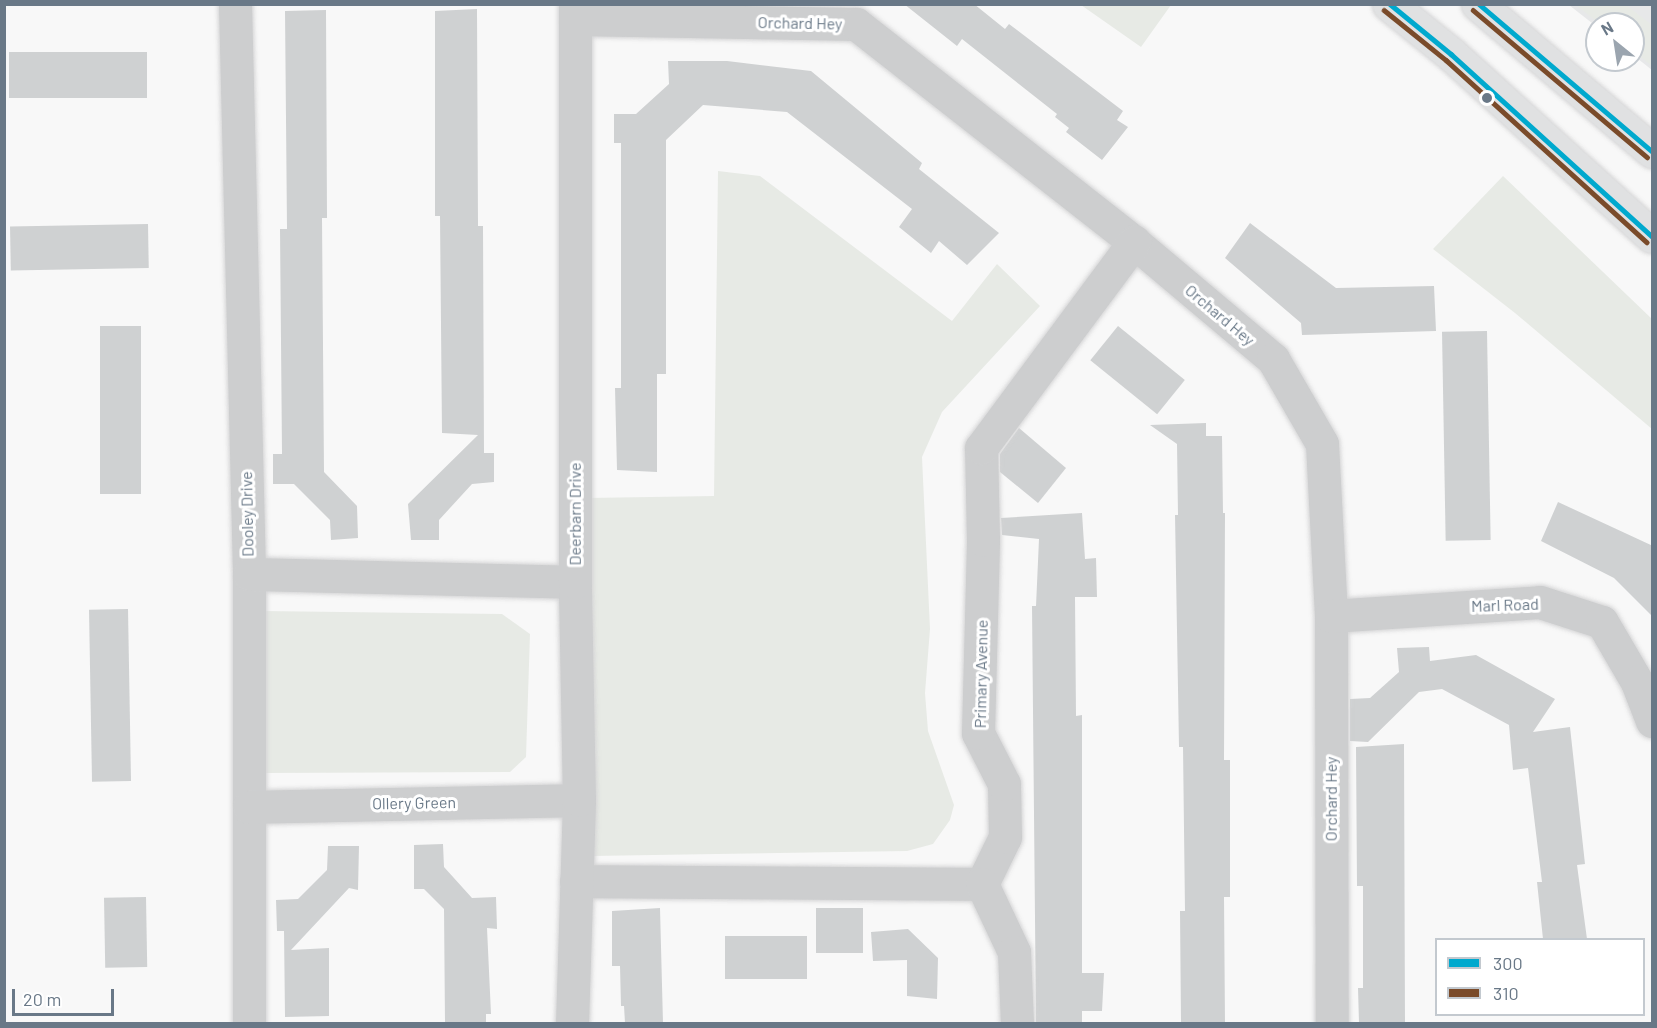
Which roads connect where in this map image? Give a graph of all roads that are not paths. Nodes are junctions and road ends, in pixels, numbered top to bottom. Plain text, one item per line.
1 (235, 4) edge
2 (1389, 4) edge
3 (1478, 4) edge
4 (575, 12) edge
5 (1653, 151) edge
6 (1653, 236) edge
7 (1134, 242) junction
8 (249, 574) junction
9 (575, 582) junction
10 (1331, 616) junction
11 (1653, 721) edge
12 (579, 800) junction
13 (249, 807) junction
14 (576, 881) junction
15 (982, 884) junction
16 (249, 1023) edge
17 (572, 1023) edge
18 (1017, 1023) edge
19 (1332, 1023) edge

1 - 8 street, Dooley Drive
2 - 6 highway
3 - 5 highway
4 - 7 street, Orchard Hey
4 - 9 street, Deerbarn Drive
7 - 10 street, Orchard Hey
7 - 15 street, Primary Avenue
8 - 9 street
8 - 13 street, Dooley Drive
9 - 12 street, Deerbarn Drive
10 - 11 street, Marl Road
10 - 19 street, Orchard Hey
12 - 13 street, Ollery Green
12 - 14 street, Deerbarn Drive
13 - 16 street, Dooley Drive
14 - 15 street
14 - 17 street, Deerbarn Drive
15 - 18 street

